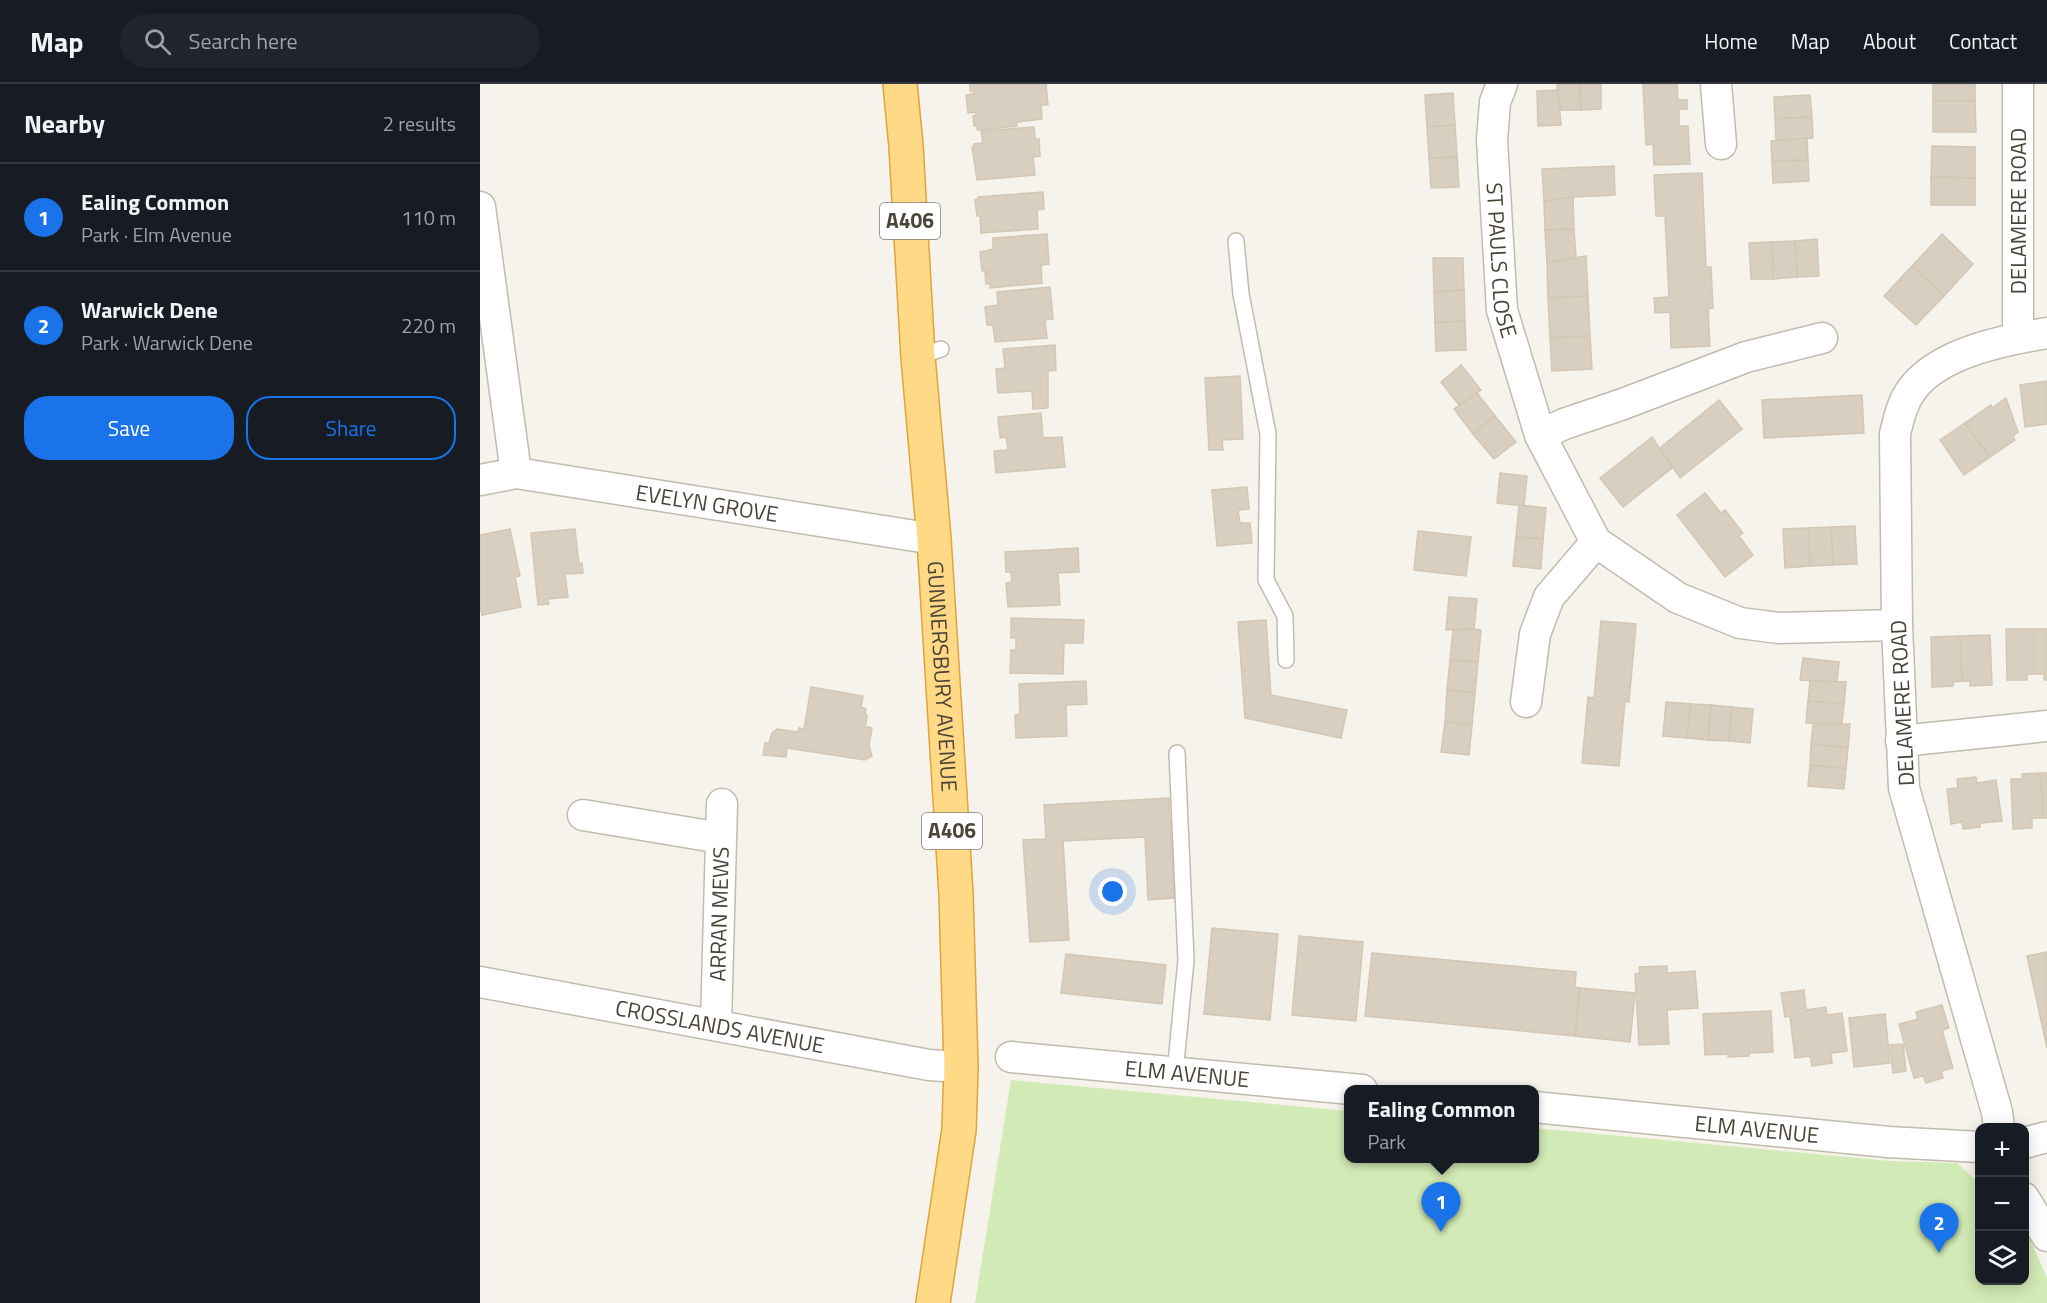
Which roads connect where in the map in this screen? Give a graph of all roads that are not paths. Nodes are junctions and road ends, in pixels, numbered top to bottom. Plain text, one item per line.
1 (900, 84) edge
2 (1502, 84) edge
3 (1716, 84) edge
4 (2018, 84) edge
5 (1721, 144) dead end
6 (480, 207) edge
7 (1236, 241) dead end
8 (2047, 333) edge
9 (1822, 338) dead end
10 (2018, 338) junction
11 (1540, 435) junction
12 (516, 473) junction
13 (480, 480) edge
14 (934, 539) junction
15 (1596, 542) junction
16 (1897, 625) junction
17 (1286, 660) dead end
18 (1526, 702) dead end
19 (2047, 726) edge
20 (1901, 741) junction
21 (1177, 753) dead end
22 (722, 804) dead end
23 (583, 815) dead end
24 (721, 838) junction
25 (480, 982) edge
26 (716, 1024) junction
27 (1011, 1057) dead end
28 (961, 1066) junction
29 (1175, 1073) junction
30 (1344, 1087) edge
31 (1539, 1107) edge
32 (1998, 1123) edge
33 (2047, 1137) edge
34 (2029, 1142) edge
35 (1975, 1147) edge
36 (2029, 1205) edge
37 (2047, 1236) edge
38 (933, 1303) edge

1 - 14 highway, GUNNERSBURY AVENUE / A406
2 - 11 street, ST PAULS CLOSE
3 - 5 street
4 - 10 street, DELAMERE ROAD
6 - 12 street
7 - 17 lane
8 - 10 street, DELAMERE ROAD
9 - 11 street
10 - 16 street, DELAMERE ROAD
11 - 15 street, ST PAULS CLOSE
12 - 13 street, EVELYN GROVE
12 - 14 street, EVELYN GROVE
14 - 28 highway, GUNNERSBURY AVENUE / A406
15 - 16 street, ST PAULS CLOSE
15 - 18 street
16 - 20 street, DELAMERE ROAD
19 - 20 street
20 - 32 street, DELAMERE ROAD
21 - 29 lane
22 - 24 street, ARRAN MEWS
23 - 24 street
24 - 26 street, ARRAN MEWS
25 - 26 street, CROSSLANDS AVENUE
26 - 28 street, CROSSLANDS AVENUE
27 - 29 street, ELM AVENUE
28 - 38 highway, GUNNERSBURY AVENUE / A406
29 - 30 street, ELM AVENUE
31 - 35 street, ELM AVENUE
33 - 34 street
36 - 37 street

